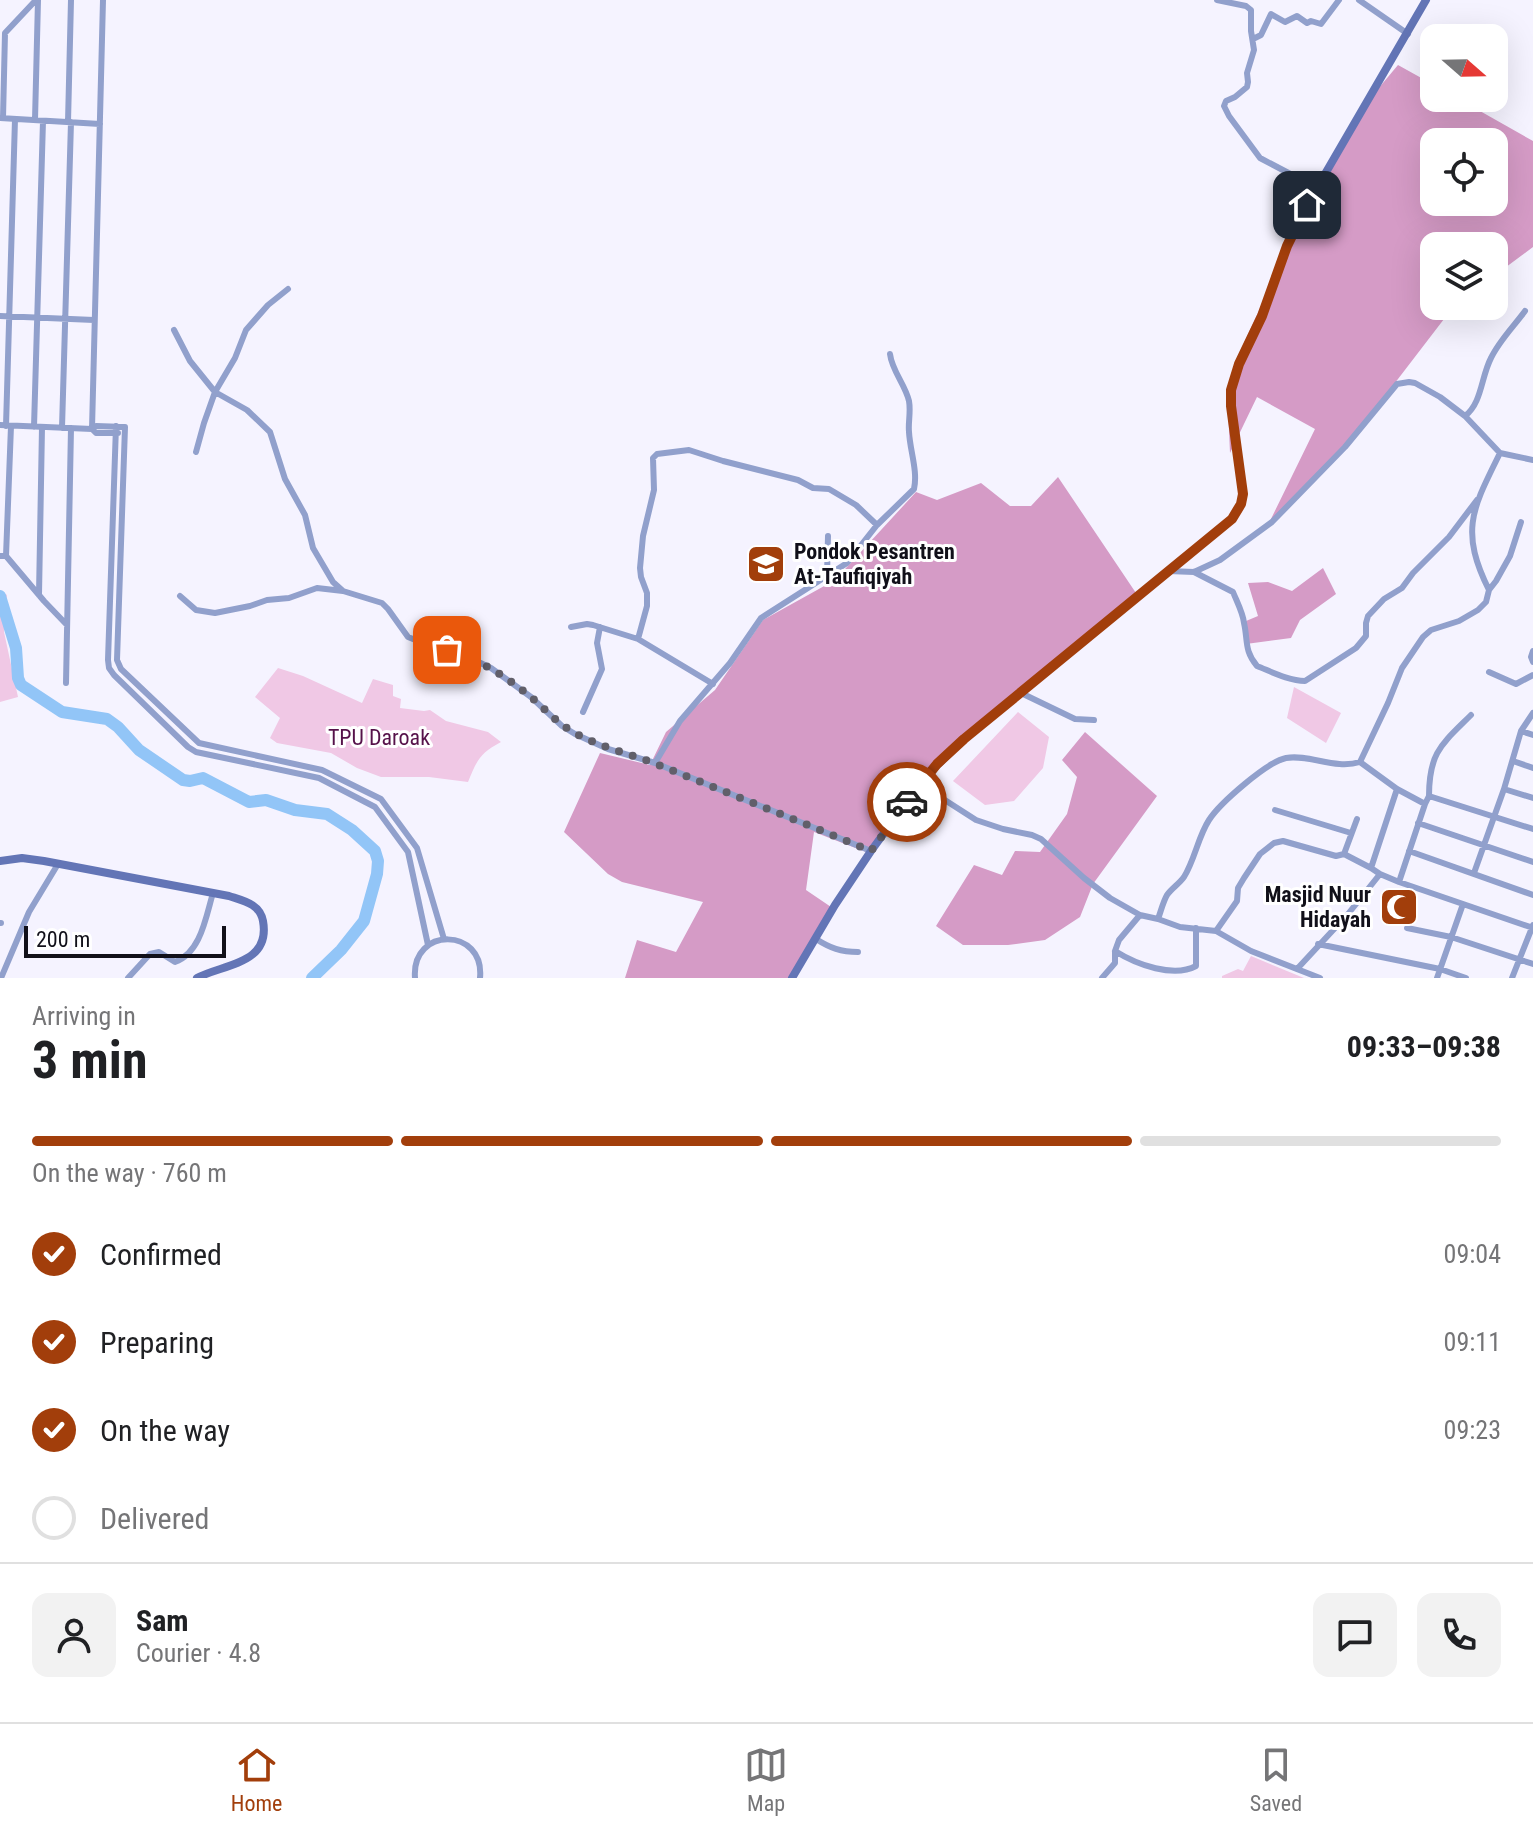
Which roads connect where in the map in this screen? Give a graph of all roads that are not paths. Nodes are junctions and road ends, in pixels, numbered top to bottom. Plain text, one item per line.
1 (37, 0) edge
2 (71, 0) edge
3 (103, 0) edge
4 (1217, 0) edge
5 (1339, 0) edge
6 (1359, 0) edge
7 (1426, 0) edge
8 (1408, 34) junction
9 (1253, 39) junction
10 (2, 52) edge
11 (2, 87) edge
12 (1, 118) edge
13 (15, 119) junction
14 (39, 120) junction
15 (70, 122) junction
16 (100, 124) junction
17 (1317, 188) junction
18 (288, 289) dead end
19 (1525, 311) dead end
20 (0, 316) edge
21 (9, 316) junction
22 (37, 317) junction
23 (65, 319) junction
24 (94, 320) junction
25 (174, 330) dead end
26 (890, 354) dead end
27 (215, 392) junction
28 (1465, 416) junction
29 (5, 426) edge
30 (38, 427) junction
31 (62, 428) junction
32 (71, 428) junction
33 (92, 429) junction
34 (116, 430) junction
35 (196, 452) dead end
36 (1500, 453) junction
37 (1533, 460) edge
38 (1477, 500) junction
39 (1521, 522) dead end
40 (877, 525) junction
41 (828, 536) dead end
42 (3, 556) edge
43 (1167, 571) junction
44 (1194, 572) junction
45 (827, 576) junction
46 (1489, 590) junction
47 (343, 591) junction
48 (39, 595) junction
49 (180, 596) dead end
50 (67, 625) junction
51 (571, 627) dead end
52 (600, 627) junction
53 (638, 639) junction
54 (1533, 651) edge
55 (1533, 662) edge
56 (1489, 672) dead end
57 (1533, 675) edge
58 (66, 683) dead end
59 (713, 684) junction
60 (1021, 693) junction
61 (583, 712) dead end
62 (1533, 713) edge
63 (1471, 715) dead end
64 (1094, 720) dead end
65 (1521, 731) junction
66 (1533, 735) edge
67 (1513, 761) junction
68 (1360, 762) junction
69 (655, 763) junction
70 (1533, 768) edge
71 (925, 777) junction
72 (1397, 789) junction
73 (1504, 789) junction
74 (1429, 796) junction
75 (1533, 798) edge
76 (1425, 804) junction
77 (1275, 810) dead end
78 (1494, 817) junction
79 (1357, 819) dead end
80 (1418, 823) junction
81 (1533, 829) edge
82 (1351, 833) junction
83 (1483, 845) junction
84 (871, 851) junction
85 (1409, 851) junction
86 (1344, 854) junction
87 (0, 861) edge
88 (1533, 862) edge
89 (58, 864) junction
90 (1371, 868) junction
91 (1474, 873) junction
92 (1380, 874) junction
93 (1399, 882) junction
94 (213, 893) junction
95 (1533, 895) edge
96 (1463, 904) junction
97 (1140, 915) junction
98 (1158, 919) junction
99 (1533, 927) edge
100 (1196, 928) junction
101 (1407, 928) dead end
102 (1216, 931) junction
103 (1451, 937) junction
104 (444, 939) junction
105 (816, 939) junction
106 (1318, 944) junction
107 (428, 945) junction
108 (1115, 951) junction
109 (858, 952) dead end
110 (1519, 960) junction
111 (1533, 964) edge
112 (1297, 969) junction
113 (1440, 969) junction
114 (1187, 976) edge
115 (1, 978) edge
116 (128, 978) edge
117 (197, 978) edge
118 (415, 978) edge
119 (480, 978) edge
120 (792, 978) edge
121 (1102, 978) edge
122 (1320, 978) edge
123 (1437, 978) edge
124 (1466, 978) edge
125 (1512, 978) edge

1 - 10 street
1 - 14 street
2 - 15 street
3 - 16 street
4 - 9 street
5 - 9 street
6 - 8 street
7 - 8 main road
8 - 17 main road
9 - 17 street
10 - 11 street
11 - 12 street
12 - 13 street
13 - 14 street
13 - 21 street
14 - 15 street
14 - 22 street
15 - 16 street
15 - 23 street
16 - 24 street
17 - 43 main road
18 - 27 street
19 - 28 street
20 - 21 street
21 - 22 street
21 - 29 street
22 - 23 street
22 - 30 street
23 - 24 street
23 - 31 street
24 - 33 street
25 - 27 street
26 - 40 street
27 - 35 street
27 - 47 street
28 - 36 street
28 - 44 street
29 - 30 street
29 - 42 street
30 - 31 street
30 - 48 street
31 - 32 street
32 - 33 street
32 - 50 street
33 - 34 street
34 - 104 street
34 - 107 street
36 - 37 street
36 - 38 street
38 - 44 street
38 - 46 street
39 - 46 street
40 - 45 street
40 - 53 street
41 - 45 street
42 - 48 street
43 - 44 street
43 - 60 main road
45 - 59 street
46 - 68 street
47 - 49 street
47 - 69 street
48 - 50 street
50 - 58 street
51 - 52 street
52 - 53 street
52 - 61 street
53 - 59 street
54 - 55 street
56 - 57 street
59 - 69 street
60 - 64 street
60 - 71 main road
62 - 65 street
63 - 74 street
65 - 66 street
65 - 67 street
67 - 70 street
67 - 73 street
68 - 72 street
68 - 98 street
69 - 84 street
71 - 84 main road
71 - 97 street
72 - 76 street
72 - 90 street
73 - 75 street
73 - 78 street
74 - 76 street
74 - 78 street
76 - 80 street
77 - 82 street
78 - 81 street
78 - 83 street
79 - 82 street
80 - 83 street
80 - 85 street
82 - 86 street
83 - 88 street
83 - 91 street
84 - 105 main road
85 - 91 street
85 - 93 street
86 - 90 street
86 - 102 street
87 - 89 main road
89 - 94 main road
89 - 115 street
90 - 92 street
91 - 95 street
92 - 93 street
92 - 106 street
93 - 96 street
94 - 116 street
94 - 117 main road
96 - 99 street
96 - 103 street
97 - 98 street
97 - 108 street
98 - 100 street
99 - 110 street
100 - 102 street
100 - 114 street
101 - 103 street
102 - 112 street
103 - 110 street
103 - 113 street
104 - 107 street
104 - 119 street
105 - 109 street
105 - 120 main road
106 - 112 street
106 - 113 street
107 - 118 street
108 - 114 street
108 - 121 street
110 - 111 street
110 - 125 street
112 - 122 street
113 - 123 street
113 - 124 street

